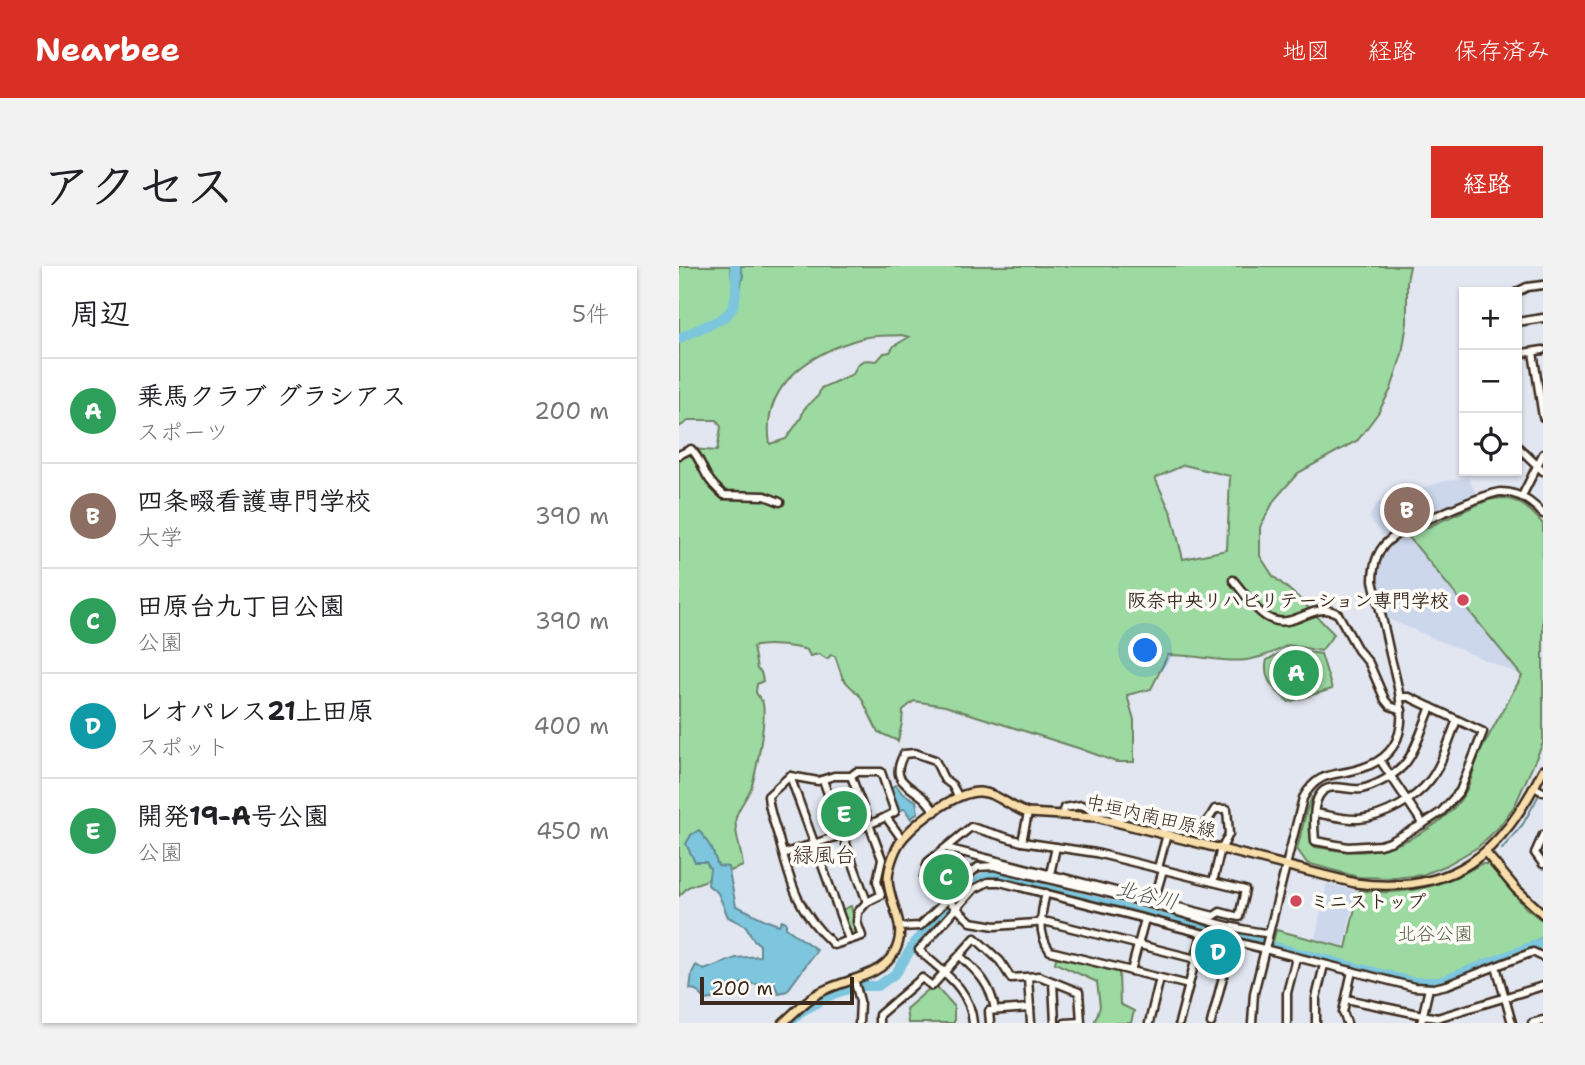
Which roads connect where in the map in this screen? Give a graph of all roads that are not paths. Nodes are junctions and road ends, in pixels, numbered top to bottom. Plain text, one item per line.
1 (1543, 285) edge
2 (1522, 290) edge
3 (1543, 318) edge
4 (1522, 320) edge
5 (1543, 350) edge
6 (1532, 352) junction
7 (1522, 353) edge
8 (1543, 417) edge
9 (1522, 451) edge
10 (1543, 454) edge
11 (679, 455) edge
12 (1537, 465) junction
13 (1543, 471) edge
14 (1522, 496) junction
15 (780, 502) dead end
16 (1543, 514) edge
17 (1233, 580) dead end
18 (1400, 697) junction
19 (1431, 707) junction
20 (1402, 710) junction
21 (1457, 720) junction
22 (1380, 760) junction
23 (1543, 770) edge
24 (1391, 775) junction
25 (790, 776) junction
26 (851, 776) junction
27 (823, 780) junction
28 (1534, 787) junction
29 (1543, 792) edge
30 (958, 796) junction
31 (1407, 800) junction
32 (935, 812) junction
33 (1028, 813) junction
34 (1315, 813) junction
35 (886, 817) junction
36 (870, 824) junction
37 (1423, 824) junction
38 (1189, 831) junction
39 (842, 833) junction
40 (1543, 835) edge
41 (1164, 836) junction
42 (902, 839) junction
43 (1189, 840) junction
44 (1022, 842) junction
45 (815, 843) junction
46 (1056, 847) junction
47 (1221, 849) junction
48 (944, 851) junction
49 (1486, 853) junction
50 (783, 854) junction
51 (1543, 864) edge
52 (1286, 866) junction
53 (1161, 869) junction
54 (1050, 874) junction
55 (1213, 882) junction
56 (1046, 893) junction
57 (947, 900) junction
58 (1154, 901) junction
59 (867, 902) junction
60 (956, 908) junction
61 (1543, 914) edge
62 (1145, 919) junction
63 (1040, 922) junction
64 (899, 927) junction
65 (1202, 934) junction
66 (1266, 936) junction
67 (849, 940) junction
68 (1232, 942) junction
69 (1138, 944) junction
70 (1265, 949) junction
71 (960, 956) junction
72 (1543, 957) edge
73 (1296, 958) junction
74 (1196, 959) junction
75 (1324, 965) junction
76 (1496, 967) junction
77 (1131, 971) junction
78 (1353, 971) junction
79 (944, 974) junction
80 (1028, 978) junction
81 (1160, 978) junction
82 (1434, 978) dead end
83 (854, 979) junction
84 (1053, 982) junction
85 (1189, 985) junction
86 (1543, 986) edge
87 (1432, 987) junction
88 (1505, 997) junction
89 (1346, 999) junction
90 (1030, 1008) junction
91 (995, 1010) junction
92 (1422, 1019) edge
93 (1543, 1020) edge
94 (783, 1023) edge
95 (859, 1023) edge
96 (879, 1023) edge
97 (973, 1023) edge
98 (990, 1023) edge
99 (1031, 1023) edge
100 (1055, 1023) edge
101 (1065, 1023) edge
102 (1149, 1023) edge
103 (1179, 1023) edge
104 (1211, 1023) edge
105 (1252, 1023) edge
106 (1287, 1023) edge
107 (1316, 1023) edge
108 (1347, 1023) edge
109 (1513, 1023) edge
110 (1532, 1023) edge

1 - 2 street
3 - 4 street
5 - 6 street
6 - 7 street
6 - 8 street
9 - 12 street
10 - 12 street
11 - 15 street
12 - 13 street
12 - 14 street
14 - 16 street
14 - 18 street
17 - 20 street
18 - 19 street
18 - 20 street
19 - 21 street
19 - 24 street
20 - 22 street
21 - 31 street
21 - 37 street
22 - 24 street
22 - 52 street
23 - 28 main road, 中垣内南田原線
24 - 31 street
24 - 34 street
25 - 27 street
25 - 45 street
25 - 50 street
26 - 27 street
26 - 35 street
26 - 36 street
27 - 39 street
28 - 29 street
28 - 49 main road, 中垣内南田原線
30 - 32 main road
30 - 32 street
30 - 33 main road, 中垣内南田原線
31 - 34 street
31 - 37 street
32 - 42 main road
33 - 41 main road, 中垣内南田原線
33 - 44 street
34 - 37 street
35 - 36 street
35 - 42 street
36 - 39 street
36 - 59 street
38 - 41 street
38 - 43 street
38 - 47 street
39 - 45 street
39 - 59 street
40 - 51 street
41 - 43 main road, 中垣内南田原線
41 - 53 street
42 - 64 main road
43 - 47 main road, 中垣内南田原線
44 - 46 street
44 - 48 street
45 - 50 street
45 - 67 street
46 - 53 street
46 - 54 street
47 - 52 main road, 中垣内南田原線
47 - 55 street
48 - 54 street
48 - 57 street
48 - 66 street
49 - 52 main road, 中垣内南田原線
49 - 61 main road
50 - 67 street
52 - 66 street
53 - 55 street
53 - 58 street
54 - 58 street
55 - 58 street
56 - 60 street
56 - 62 street
56 - 63 street
57 - 60 street
57 - 64 street
59 - 67 street
60 - 63 street
60 - 79 street
62 - 65 street
62 - 69 street
63 - 69 street
63 - 77 street
64 - 83 main road
65 - 68 street
65 - 74 street
66 - 70 street
68 - 70 street
68 - 104 street
69 - 74 street
69 - 77 street
70 - 73 street
70 - 105 street
71 - 79 street
71 - 80 street
71 - 91 street
72 - 76 street
73 - 75 street
73 - 106 street
74 - 85 street
75 - 78 street
75 - 107 street
76 - 87 street
76 - 88 street
77 - 81 street
78 - 87 street
78 - 89 street
79 - 96 street
79 - 97 street
80 - 84 street
80 - 90 street
81 - 85 street
81 - 102 street
82 - 87 street
83 - 94 main road
83 - 95 street
84 - 100 street
84 - 101 street
85 - 103 street
86 - 88 street
87 - 92 street
88 - 92 street
88 - 109 street
89 - 92 street
89 - 108 street
90 - 91 street
90 - 99 street
91 - 98 street
93 - 110 street

